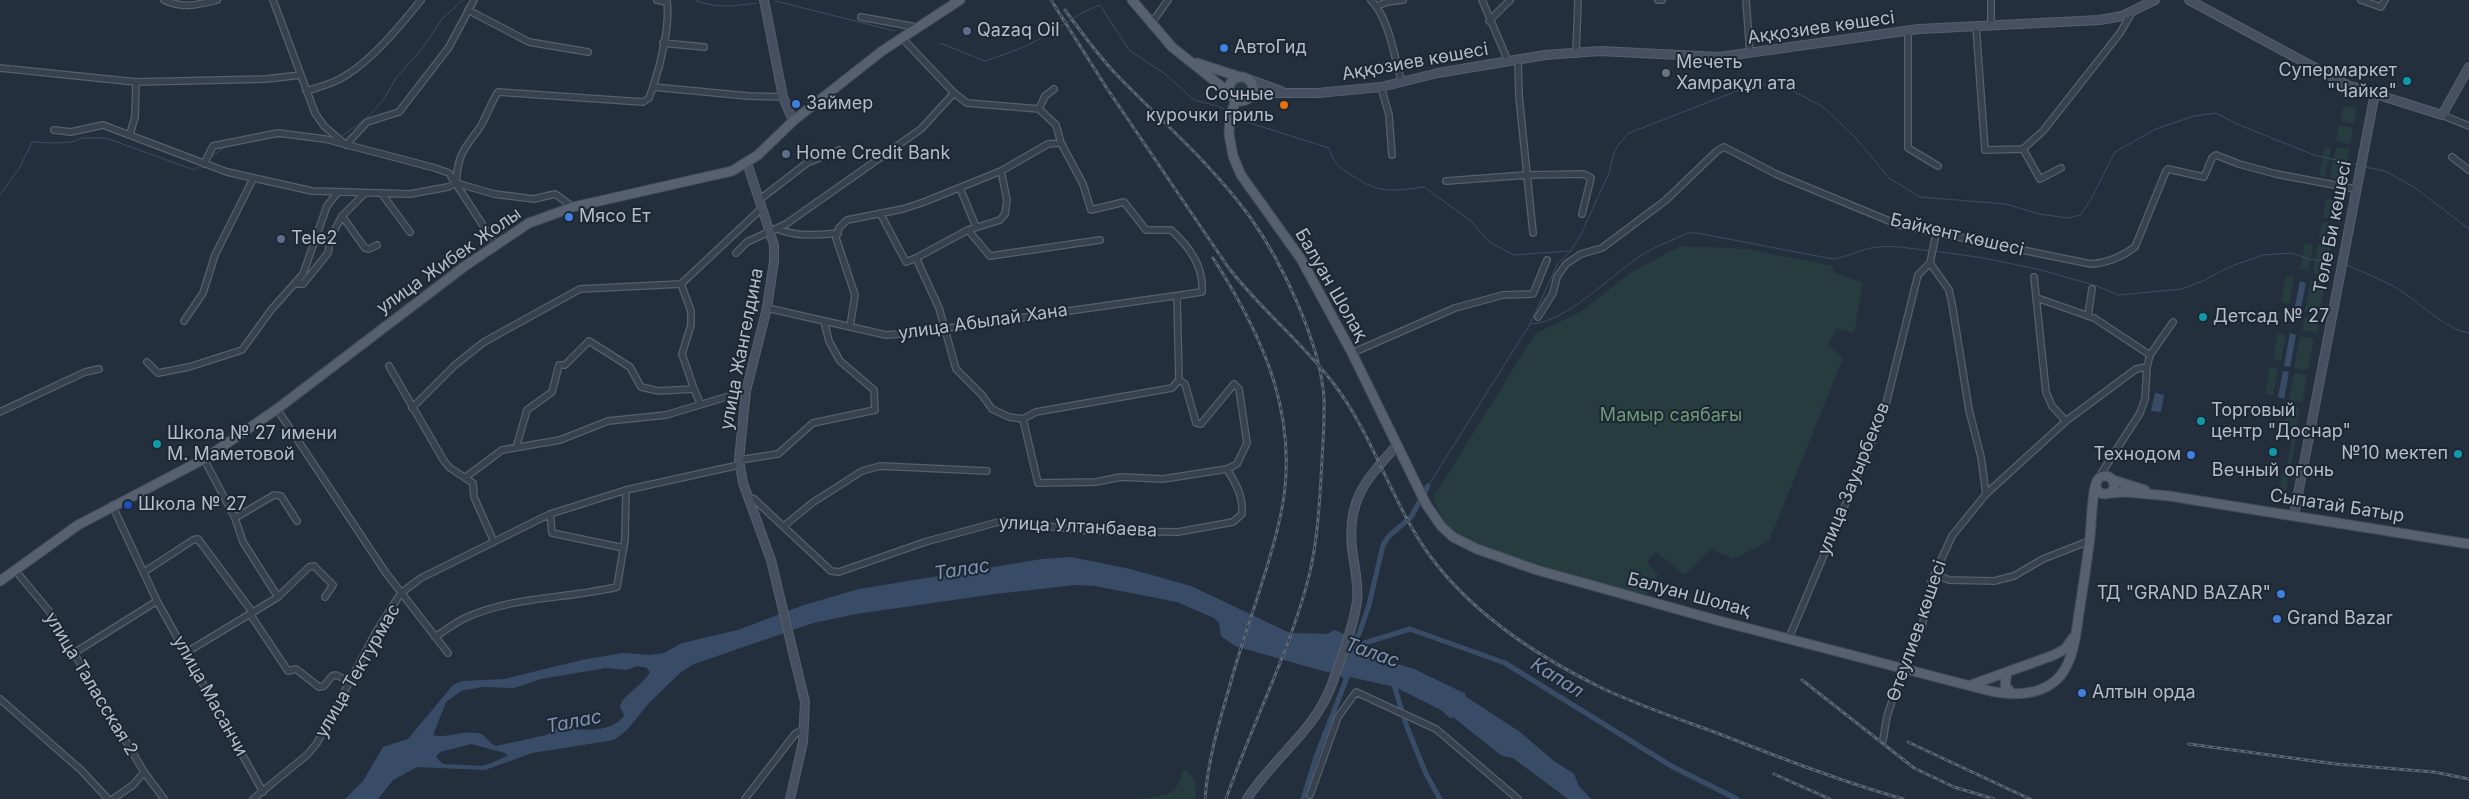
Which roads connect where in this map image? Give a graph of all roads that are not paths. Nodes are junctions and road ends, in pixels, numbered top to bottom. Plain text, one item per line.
1 (164, 0) edge
2 (217, 0) edge
3 (273, 0) edge
4 (421, 0) edge
5 (474, 0) edge
6 (658, 0) edge
7 (764, 0) edge
8 (960, 0) edge
9 (1132, 0) edge
10 (1168, 0) edge
11 (1371, 0) edge
12 (1404, 0) edge
13 (1482, 0) edge
14 (1510, 0) edge
15 (1578, 0) edge
16 (1746, 0) edge
17 (1991, 0) edge
18 (2155, 0) edge
19 (2188, 0) edge
20 (2361, 0) edge
21 (2385, 0) edge
22 (1377, 6) junction
23 (468, 10) junction
24 (2132, 12) junction
25 (861, 17) dead end
26 (1489, 21) junction
27 (1151, 24) junction
28 (1991, 25) junction
29 (1976, 26) junction
30 (916, 28) junction
31 (1908, 31) junction
32 (902, 38) junction
33 (663, 43) junction
34 (704, 47) dead end
35 (588, 52) dead end
36 (1750, 53) junction
37 (1576, 54) junction
38 (1518, 59) junction
39 (1190, 60) junction
40 (1508, 61) junction
41 (2469, 67) edge
42 (0, 68) edge
43 (300, 75) junction
44 (1244, 78) junction
45 (136, 82) junction
46 (1402, 83) junction
47 (653, 87) junction
48 (1380, 87) junction
49 (1054, 89) dead end
50 (306, 91) junction
51 (1288, 92) junction
52 (954, 93) junction
53 (2375, 93) junction
54 (783, 97) junction
55 (1238, 98) junction
56 (1039, 109) junction
57 (2442, 114) junction
58 (793, 120) junction
59 (2469, 126) edge
60 (54, 130) dead end
61 (130, 134) junction
62 (1061, 143) junction
63 (346, 145) junction
64 (2023, 149) junction
65 (839, 150) dead end
66 (1392, 155) dead end
67 (2452, 157) dead end
68 (747, 163) junction
69 (204, 164) junction
70 (1938, 166) dead end
71 (2062, 168) dead end
72 (2469, 170) edge
73 (1002, 171) junction
74 (1527, 174) junction
75 (253, 179) junction
76 (1446, 181) dead end
77 (456, 183) junction
78 (960, 188) junction
79 (2356, 189) junction
80 (338, 192) junction
81 (365, 193) junction
82 (382, 194) junction
83 (759, 200) junction
84 (573, 207) junction
85 (762, 208) junction
86 (880, 213) junction
87 (1582, 214) dead end
88 (342, 216) junction
89 (976, 227) junction
90 (838, 230) junction
91 (968, 230) junction
92 (774, 231) junction
93 (410, 232) dead end
94 (1533, 233) dead end
95 (1936, 234) junction
96 (1100, 240) dead end
97 (495, 244) junction
98 (377, 245) dead end
99 (736, 253) dead end
100 (916, 258) junction
101 (1547, 260) dead end
102 (1930, 263) junction
103 (2034, 277) dead end
104 (296, 284) junction
105 (681, 284) junction
106 (2092, 289) dead end
107 (1177, 296) junction
108 (2037, 298) junction
109 (767, 308) junction
110 (2088, 316) junction
111 (1538, 317) dead end
112 (184, 321) dead end
113 (824, 321) junction
114 (2173, 322) dead end
115 (850, 327) junction
116 (945, 327) junction
117 (1352, 353) junction
118 (2150, 355) junction
119 (147, 362) dead end
120 (390, 366) dead end
121 (2147, 367) junction
122 (100, 369) dead end
123 (1179, 380) junction
124 (694, 390) junction
125 (746, 391) junction
126 (700, 403) junction
127 (412, 408) junction
128 (277, 409) junction
129 (0, 412) edge
130 (1023, 419) junction
131 (2066, 421) junction
132 (1398, 446) junction
133 (516, 448) junction
134 (204, 458) junction
135 (739, 463) junction
136 (2108, 465) junction
137 (1227, 469) junction
138 (987, 471) dead end
139 (466, 477) junction
140 (2112, 479) junction
141 (2097, 482) junction
142 (626, 490) junction
143 (1986, 494) junction
144 (2108, 494) junction
145 (747, 496) junction
146 (2169, 496) junction
147 (112, 505) junction
148 (550, 514) junction
149 (2294, 514) junction
150 (235, 518) junction
151 (297, 521) dead end
152 (784, 526) junction
153 (2091, 528) junction
154 (2090, 541) junction
155 (494, 542) junction
156 (2469, 544) edge
157 (624, 548) junction
158 (16, 570) junction
159 (144, 572) junction
160 (1935, 574) junction
161 (0, 581) edge
162 (401, 592) junction
163 (325, 596) dead end
164 (278, 597) junction
165 (157, 601) junction
166 (251, 613) junction
167 (2077, 631) junction
168 (435, 636) junction
169 (1789, 638) junction
170 (187, 652) junction
171 (74, 653) junction
172 (448, 653) dead end
173 (2054, 655) junction
174 (2066, 666) junction
175 (1903, 669) junction
176 (2007, 673) junction
177 (351, 682) junction
178 (1960, 684) junction
179 (2012, 694) junction
180 (0, 699) edge
181 (804, 729) junction
182 (1883, 740) dead end
183 (144, 772) junction
184 (263, 792) junction
185 (1251, 797) edge
186 (1309, 797) edge
187 (108, 799) edge
188 (112, 799) edge
189 (164, 799) edge
190 (253, 799) edge
191 (745, 799) edge
192 (790, 799) edge
193 (1318, 799) edge
194 (1518, 799) edge

1 - 2 street
3 - 43 street
4 - 50 street
5 - 23 street
6 - 33 street
7 - 54 main road
8 - 30 main road, улица Жибек Жолы
9 - 27 main road
10 - 27 street
11 - 22 street
12 - 22 street
13 - 26 street
14 - 26 street
15 - 37 street
16 - 36 street
17 - 28 street
18 - 24 main road, Аққозиев көшесі
19 - 53 main road
20 - 21 street
22 - 46 street
23 - 35 street
23 - 63 street
24 - 28 main road, Аққозиев көшесі
24 - 64 street
25 - 30 street
26 - 40 street
27 - 39 main road
28 - 29 main road, Аққозиев көшесі
29 - 31 main road, Аққозиев көшесі
29 - 64 street
30 - 32 main road, улица Жибек Жолы
31 - 36 main road, Аққозиев көшесі
31 - 70 street
32 - 52 street
32 - 58 main road, улица Жибек Жолы
33 - 34 street
33 - 47 street
36 - 37 main road, Аққозиев көшесі
37 - 38 main road, Аққозиев көшесі
38 - 40 main road, Аққозиев көшесі
38 - 74 street
39 - 44 main road
39 - 55 main road
40 - 46 main road, Аққозиев көшесі
41 - 57 main road
42 - 45 street
43 - 45 street
43 - 50 street
44 - 51 main road, Аққозиев көшесі
44 - 55 main road
44 - 55 main road
45 - 61 street
46 - 48 main road, Аққозиев көшесі
47 - 54 street
47 - 77 street
48 - 51 main road, Аққозиев көшесі
48 - 66 street
49 - 56 street
50 - 63 street
51 - 55 main road, Аққозиев көшесі
52 - 56 street
52 - 92 street
53 - 57 main road
53 - 79 main road, Төле Би көшесі
54 - 58 main road
55 - 117 main road, Балуан Шолақ
56 - 62 street
57 - 59 street
58 - 68 main road, улица Жибек Жолы
60 - 61 street
61 - 69 street
62 - 73 street
62 - 107 street, улица Абылай Хана
63 - 69 street
63 - 77 street
64 - 71 street
65 - 83 street
67 - 72 street
68 - 83 main road, улица Жангелдина
68 - 84 main road, улица Жибек Жолы
69 - 75 street
73 - 78 street
73 - 89 street
74 - 76 street
74 - 87 street
74 - 94 street
75 - 80 street
75 - 112 street
77 - 82 street
77 - 84 street
77 - 97 street
78 - 86 street
78 - 89 street
79 - 95 street, Байкент көшесі
79 - 149 main road, Төле Би көшесі
80 - 81 street
80 - 104 street
81 - 82 street
81 - 88 street
82 - 93 street
83 - 85 main road, улица Жангелдина
84 - 97 main road, улица Жибек Жолы
85 - 92 main road, улица Жангелдина
85 - 105 street
86 - 90 street
86 - 100 street
88 - 98 street
88 - 104 street
89 - 91 street
90 - 92 street
90 - 115 street
91 - 96 street
91 - 100 street
92 - 99 street
92 - 109 main road, улица Жангелдина
95 - 102 street
95 - 111 street, Байкент көшесі
97 - 128 main road, улица Жибек Жолы
100 - 116 street
101 - 117 street
102 - 143 street
102 - 169 street, улица Зауырбеков
103 - 108 street
104 - 119 street
105 - 124 street
105 - 127 street
106 - 110 street
107 - 116 street, улица Абылай Хана
107 - 123 street
108 - 110 street
108 - 131 street
109 - 113 street, улица Абылай Хана
109 - 125 main road, улица Жангелдина
110 - 118 street
113 - 115 street, улица Абылай Хана
113 - 135 street, улица Тектурмас
114 - 118 street
115 - 116 street, улица Абылай Хана
116 - 130 street
117 - 132 main road, Балуан Шолақ
118 - 121 street
120 - 127 street
121 - 131 street, Өтеулиев көшесі
121 - 136 street
122 - 129 street
123 - 130 street
123 - 137 street
124 - 126 street
124 - 133 street
125 - 126 street
125 - 135 main road, улица Жангелдина
126 - 133 street
127 - 139 street
128 - 134 main road, улица Жибек Жолы
128 - 162 street
130 - 137 street
131 - 143 street, Өтеулиев көшесі
132 - 169 main road, Балуан Шолақ
132 - 185 main road
133 - 139 street
134 - 147 main road, улица Жибек Жолы
134 - 150 street
135 - 142 street, улица Тектурмас
135 - 145 main road, улица Жангелдина
136 - 140 street
136 - 141 street
137 - 152 street, улица Ултанбаева
138 - 152 street
139 - 155 street
140 - 141 main road
140 - 144 main road
140 - 146 main road
141 - 144 main road
141 - 153 main road
142 - 148 street, улица Тектурмас
142 - 157 street
143 - 160 street, Өтеулиев көшесі
144 - 146 main road
144 - 153 main road
145 - 152 street, улица Ултанбаева
145 - 181 main road, улица Жангелдина
146 - 149 main road, Сыпатай Батыр
147 - 158 main road, улица Жибек Жолы
147 - 159 street, улица Масанчи
148 - 155 street, улица Тектурмас
148 - 157 street
149 - 156 main road, Сыпатай Батыр
150 - 151 street
150 - 164 street
153 - 154 main road
154 - 160 street
154 - 167 main road
155 - 162 street, улица Тектурмас
157 - 168 street
158 - 161 main road, улица Жибек Жолы
158 - 171 street, улица Таласская 2
159 - 165 street, улица Масанчи
159 - 166 street
160 - 175 street, Өтеулиев көшесі
162 - 168 street
162 - 177 street, улица Тектурмас
163 - 164 street
164 - 166 street
165 - 170 street, улица Масанчи
165 - 171 street
166 - 170 street
166 - 177 street
167 - 173 main road
167 - 174 main road
168 - 172 street
169 - 175 main road, Балуан Шолақ
170 - 184 street, улица Масанчи
171 - 183 street, улица Таласская 2
173 - 174 main road
173 - 176 main road
174 - 179 main road
175 - 178 main road, Балуан Шолақ
175 - 182 street, Өтеулиев көшесі
176 - 178 main road
176 - 179 main road
177 - 184 street, улица Тектурмас
178 - 179 main road, Балуан Шолақ
180 - 187 street
181 - 191 street
181 - 192 main road, улица Жангелдина
183 - 188 street
183 - 189 street, улица Таласская 2
184 - 190 street, улица Тектурмас
186 - 193 street
186 - 194 street

